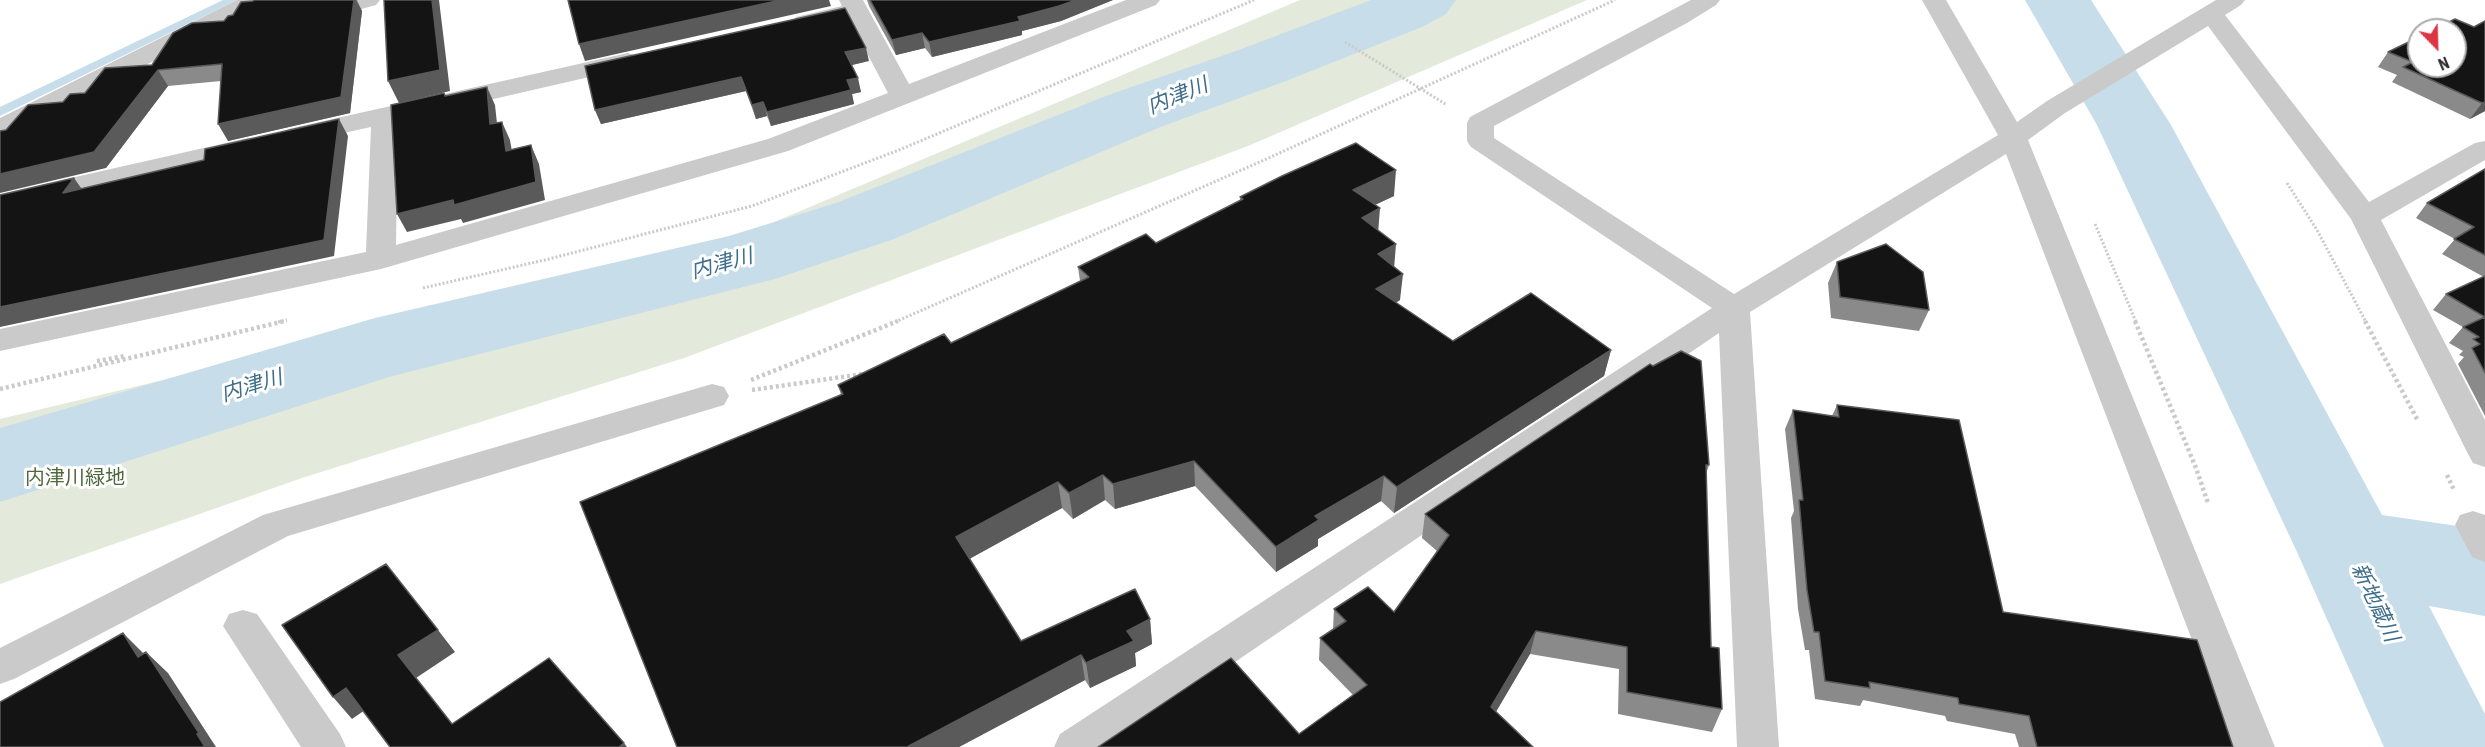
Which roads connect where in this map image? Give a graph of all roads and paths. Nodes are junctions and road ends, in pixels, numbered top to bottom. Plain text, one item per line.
1 (255, 0) edge
2 (347, 0) edge
3 (368, 0) edge
4 (1148, 0) edge
5 (1615, 0) edge
6 (1708, 0) edge
7 (1934, 0) edge
8 (853, 5) edge
9 (2218, 5) edge
10 (787, 26) edge
11 (1345, 42) dead end
12 (649, 57) edge
13 (1419, 89) junction
14 (903, 97) junction
15 (385, 115) junction
16 (0, 128) edge
17 (2013, 138) junction
18 (2485, 150) edge
19 (2286, 181) dead end
20 (0, 202) edge
21 (2365, 217) junction
22 (381, 259) junction
23 (1734, 308) junction
24 (0, 340) edge
25 (874, 372) edge
26 (712, 396) junction
27 (2423, 430) dead end
28 (2485, 454) edge
29 (2445, 472) dead end
30 (2479, 536) edge
31 (243, 626) dead end
32 (0, 667) edge
33 (325, 747) edge
34 (1075, 747) edge
35 (1758, 747) edge
36 (2254, 747) edge

1 - 16 street
2 - 3 street
4 - 14 street
5 - 13 path
6 - 23 street
7 - 17 street
8 - 10 street
8 - 14 street
9 - 17 street
9 - 21 street
11 - 13 path
12 - 15 street
13 - 26 path
14 - 22 street
15 - 20 street
15 - 22 street
17 - 23 street
17 - 36 street
18 - 21 street
19 - 27 path
21 - 28 street
22 - 24 street
23 - 34 street
23 - 35 street
25 - 26 path
26 - 32 street
29 - 30 path
31 - 33 street

